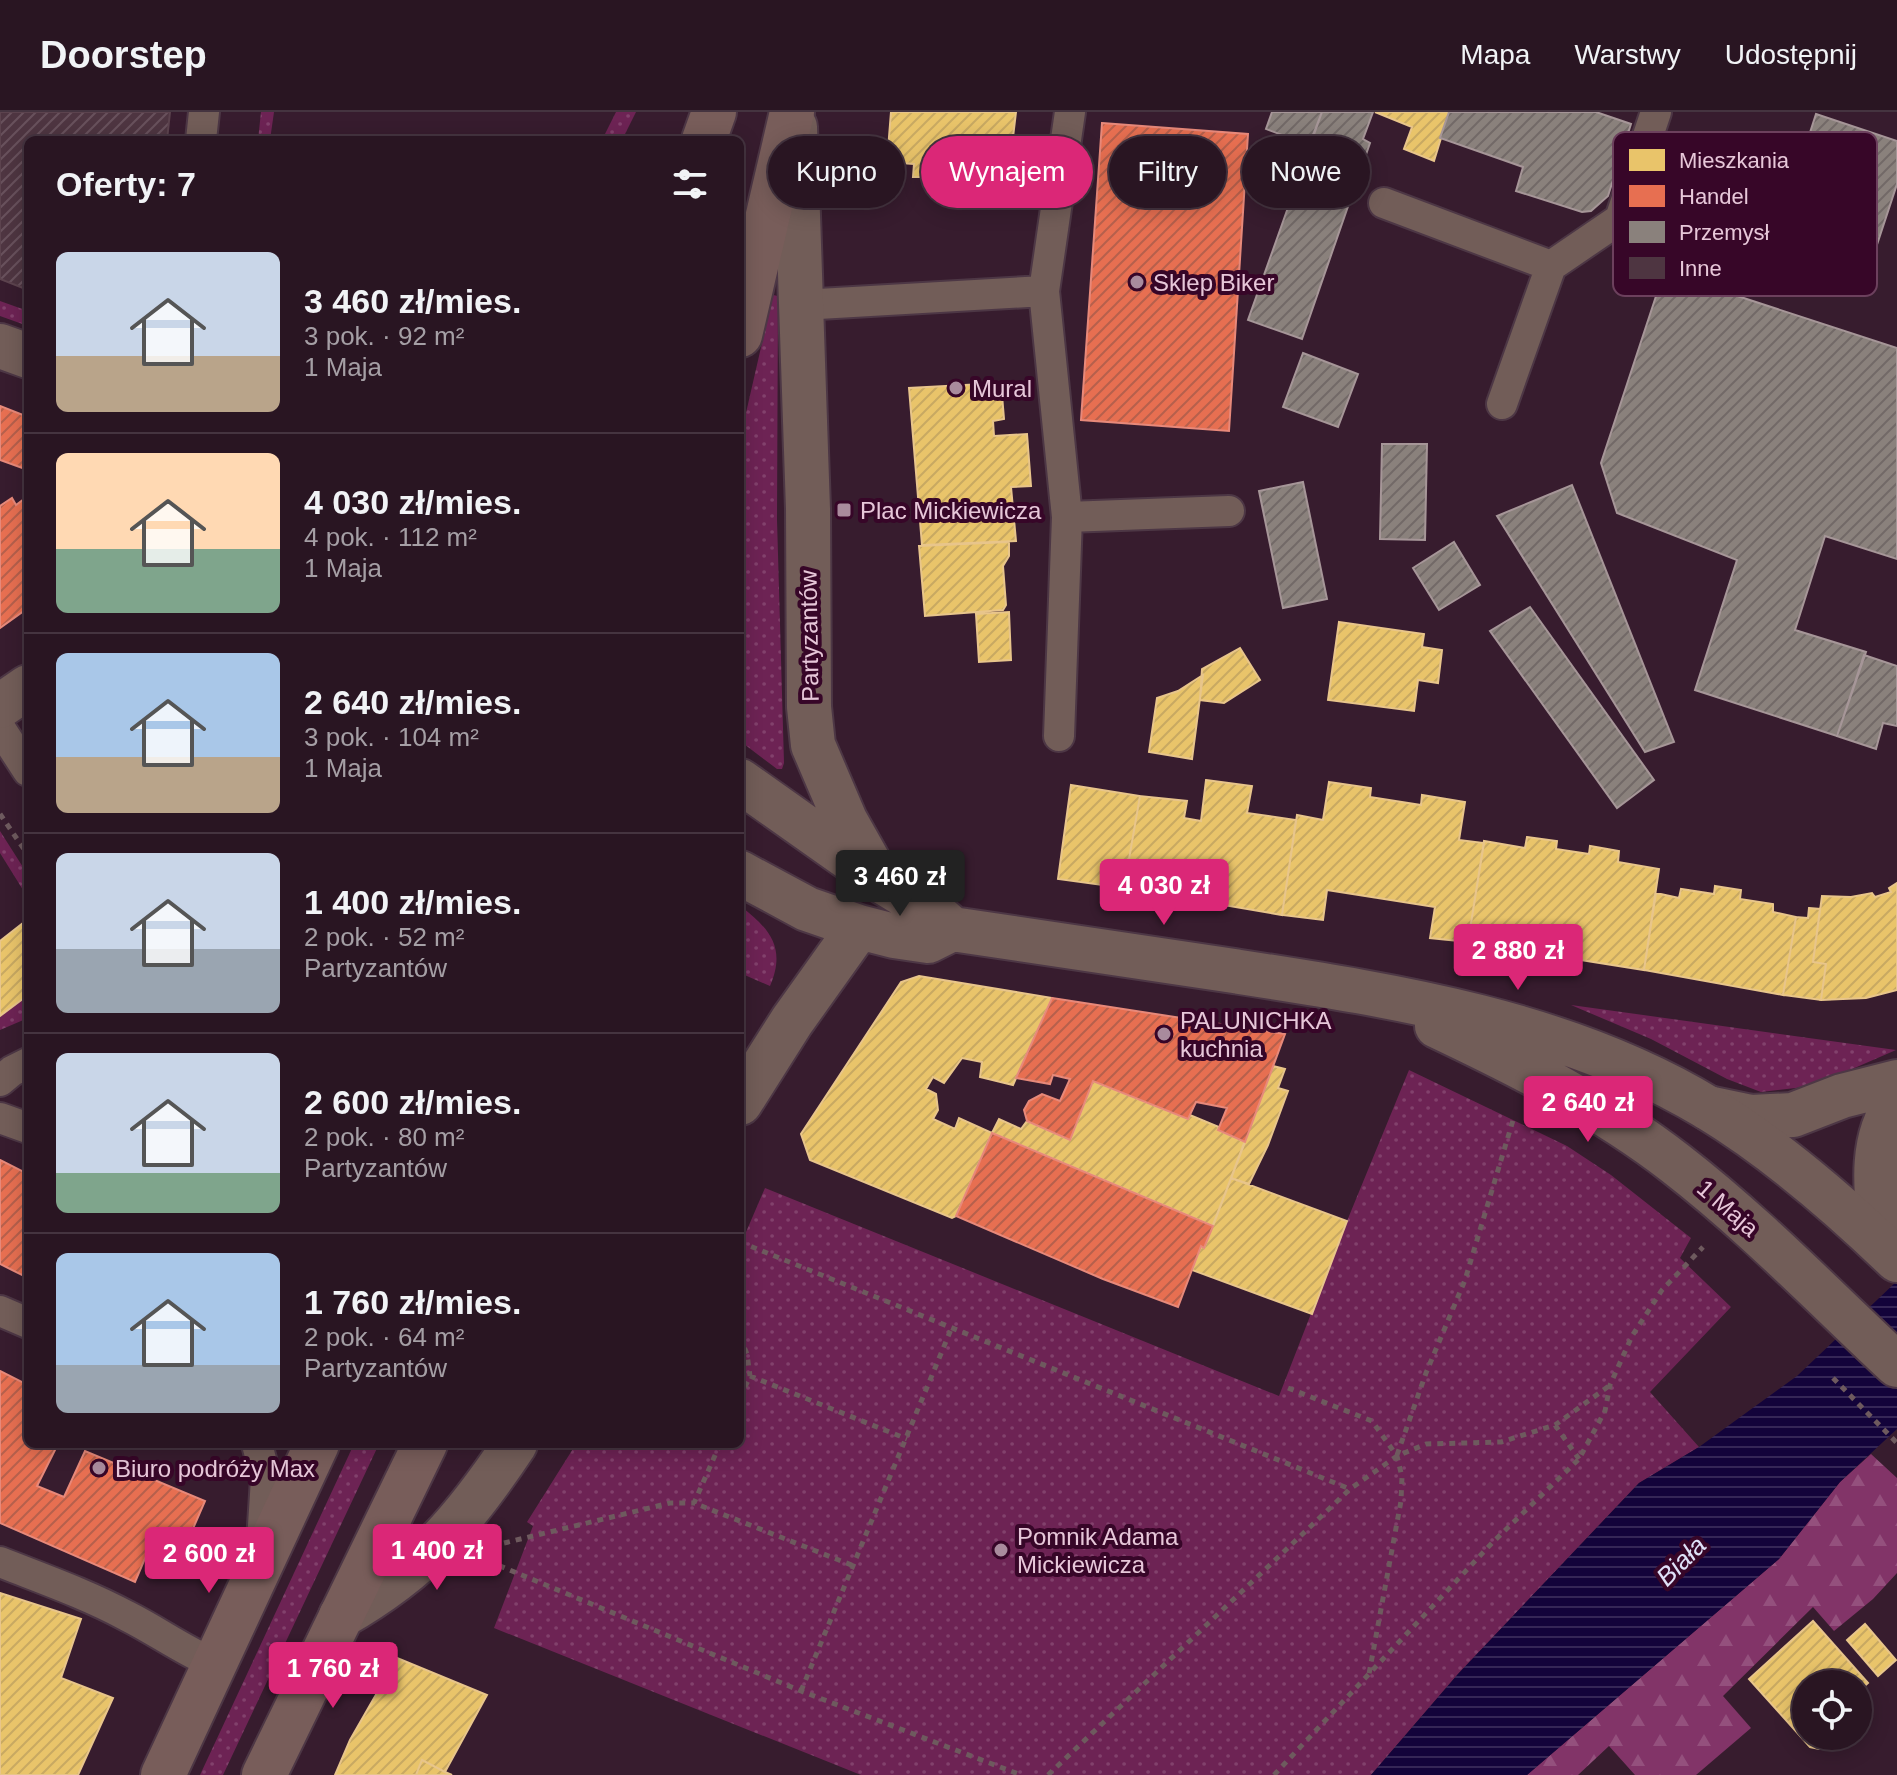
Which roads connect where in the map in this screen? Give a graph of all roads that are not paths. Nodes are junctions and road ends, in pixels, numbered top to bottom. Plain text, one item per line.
1 (204, 112) edge
2 (714, 112) edge
3 (793, 112) edge
4 (1070, 112) edge
5 (1656, 112) edge
6 (1649, 132) edge
7 (201, 136) edge
8 (705, 136) edge
9 (1384, 203) dead end
10 (1613, 224) edge
11 (1551, 266) junction
12 (1044, 291) junction
13 (801, 305) junction
14 (744, 318) edge
15 (0, 346) edge
16 (24, 355) edge
17 (1502, 404) dead end
18 (1229, 511) dead end
19 (1067, 517) junction
20 (24, 690) edge
21 (0, 706) edge
22 (0, 728) edge
23 (1059, 736) dead end
24 (24, 765) edge
25 (744, 784) edge
26 (744, 875) edge
27 (880, 880) junction
28 (859, 927) junction
29 (952, 929) junction
30 (1366, 993) junction
31 (24, 1066) edge
32 (0, 1081) edge
33 (1897, 1082) edge
34 (744, 1097) edge
35 (1897, 1103) edge
36 (1708, 1108) junction
37 (0, 1118) edge
38 (24, 1127) edge
39 (1889, 1252) edge
40 (0, 1311) edge
41 (24, 1321) edge
42 (1897, 1365) edge
43 (258, 1448) edge
44 (315, 1448) edge
45 (423, 1448) edge
46 (512, 1448) edge
47 (0, 1562) edge
48 (259, 1567) junction
49 (341, 1616) junction
50 (215, 1664) junction
51 (163, 1775) edge
52 (264, 1775) edge

1 - 7 lane
2 - 8 main road
3 - 13 street, Partyzantów
3 - 14 main road, Partyzantów
4 - 12 lane
5 - 6 lane
9 - 11 lane
10 - 11 lane
11 - 17 lane
12 - 13 lane
12 - 19 lane
13 - 27 street, Partyzantów
15 - 16 street
18 - 19 lane
19 - 23 lane
20 - 21 street
22 - 24 lane
25 - 27 street, 1 Maja
26 - 28 street, 1 Maja
27 - 28 street
27 - 29 street, 1 Maja
28 - 29 street, 1 Maja
28 - 34 street
29 - 30 street, 1 Maja
30 - 36 street, 1 Maja
30 - 42 street, 1 Maja
31 - 32 lane
33 - 36 street, 1 Maja
35 - 39 street, 1 Maja
36 - 39 street, 1 Maja
37 - 38 lane
40 - 41 lane
43 - 48 lane
44 - 48 main road
45 - 49 main road
46 - 49 street
47 - 50 lane
48 - 50 main road
49 - 52 main road
50 - 51 main road

